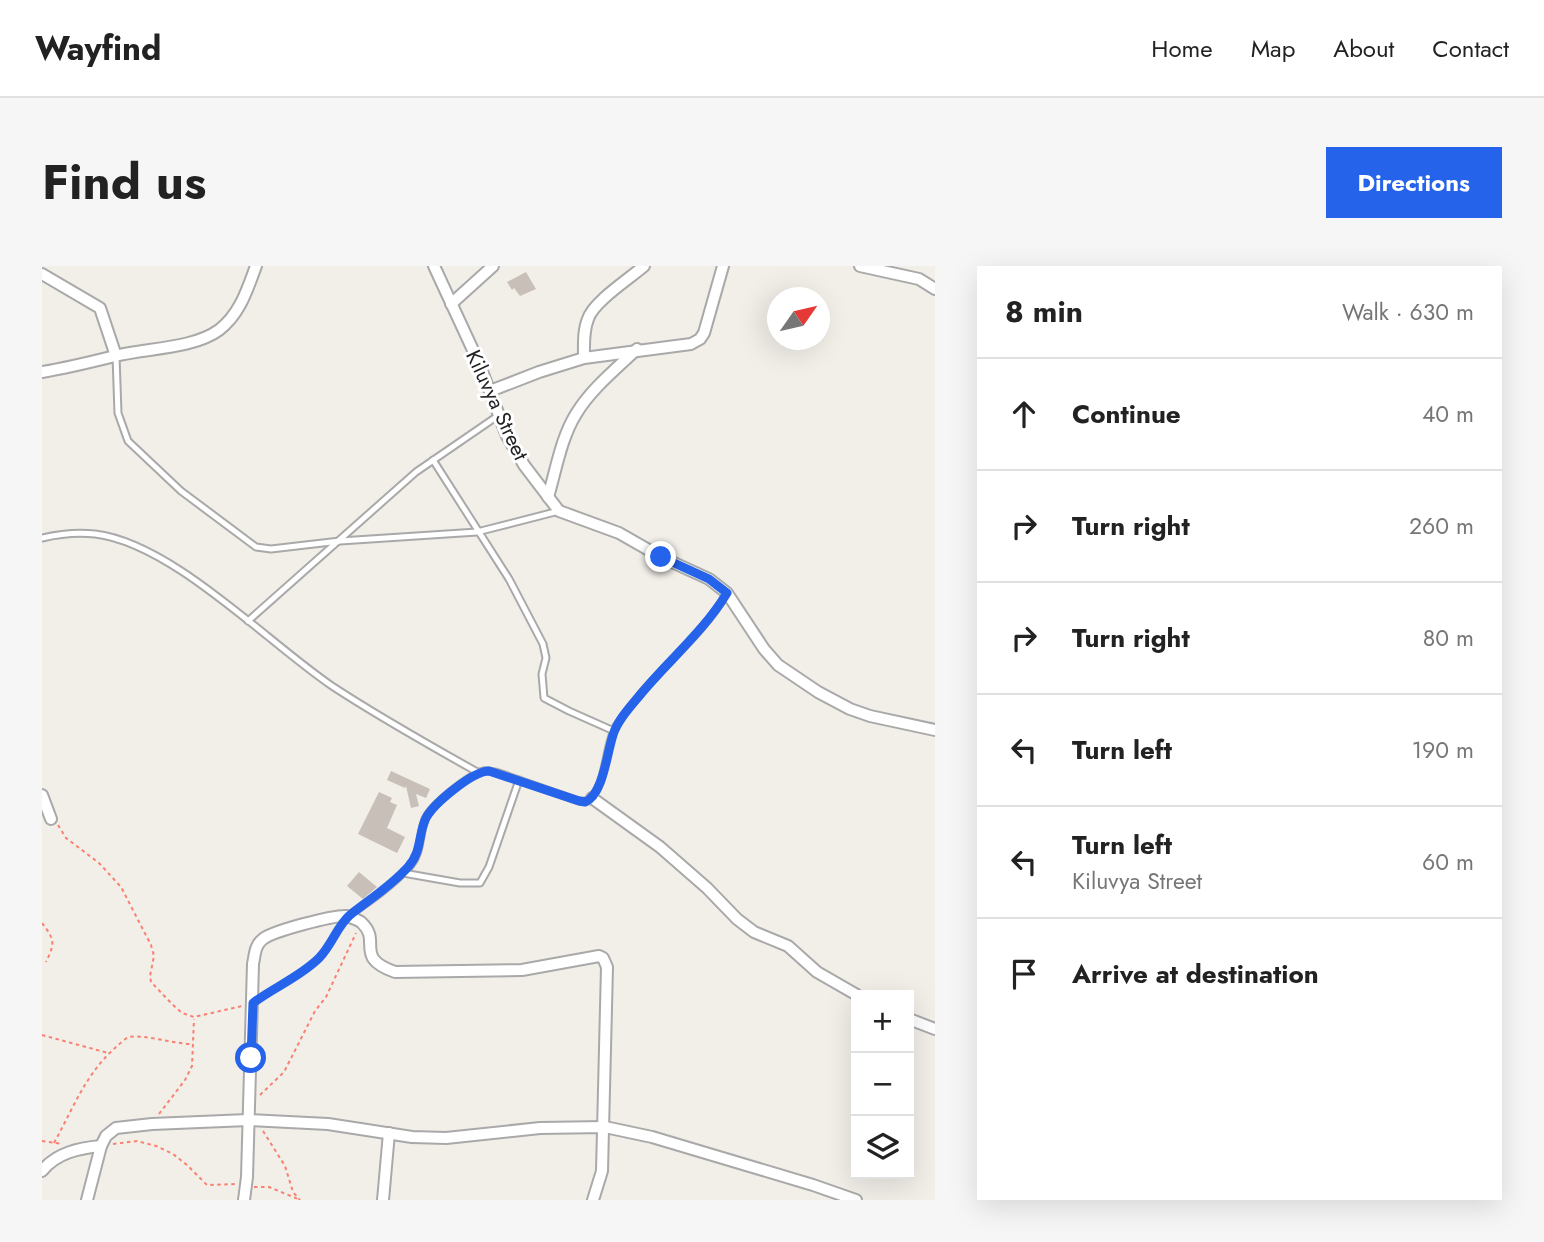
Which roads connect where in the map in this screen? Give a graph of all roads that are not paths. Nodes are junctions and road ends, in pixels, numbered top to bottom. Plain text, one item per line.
1 (256, 266) edge
2 (434, 266) edge
3 (493, 266) edge
4 (644, 266) edge
5 (723, 266) edge
6 (860, 266) edge
7 (42, 274) edge
8 (935, 289) edge
9 (451, 304) junction
10 (637, 349) junction
11 (116, 356) junction
12 (584, 358) junction
13 (42, 372) edge
14 (490, 391) junction
15 (499, 415) junction
16 (433, 460) junction
17 (548, 497) junction
18 (559, 511) junction
19 (478, 532) junction
20 (42, 538) edge
21 (340, 541) junction
22 (727, 593) junction
23 (248, 621) junction
24 (935, 730) edge
25 (614, 731) junction
26 (479, 773) junction
27 (519, 780) junction
28 (42, 795) edge
29 (592, 798) junction
30 (51, 819) road end
31 (403, 873) junction
32 (348, 916) junction
33 (851, 992) edge
34 (914, 1021) edge
35 (935, 1029) edge
36 (252, 1120) junction
37 (605, 1127) junction
38 (390, 1133) junction
39 (101, 1146) junction
40 (42, 1171) edge
41 (245, 1190) edge
42 (87, 1200) edge
43 (383, 1200) edge
44 (593, 1200) edge
45 (856, 1200) edge

1 - 11 street
2 - 9 street, Kiluvya Street
3 - 9 street
4 - 12 street
5 - 10 street
6 - 8 street
7 - 11 street
9 - 14 street, Kiluvya Street
10 - 12 street
10 - 17 street
11 - 13 street
11 - 21 lane
12 - 14 street
14 - 15 street, Kiluvya Street
15 - 16 lane
15 - 17 street, Kiluvya Street
16 - 19 lane
16 - 21 lane
17 - 18 street, Kiluvya Street
18 - 19 lane
18 - 22 street
19 - 21 lane
19 - 25 lane
20 - 23 lane
21 - 23 lane
22 - 24 street
22 - 25 lane
23 - 26 lane
25 - 29 lane
26 - 27 lane
26 - 31 lane
27 - 29 lane
27 - 31 lane
28 - 30 street
29 - 33 street
31 - 32 lane
32 - 36 street
32 - 37 street
34 - 35 street
36 - 38 street
36 - 39 street
36 - 41 street
37 - 38 street
37 - 44 street
37 - 45 street
38 - 43 street
39 - 40 street
39 - 42 street

